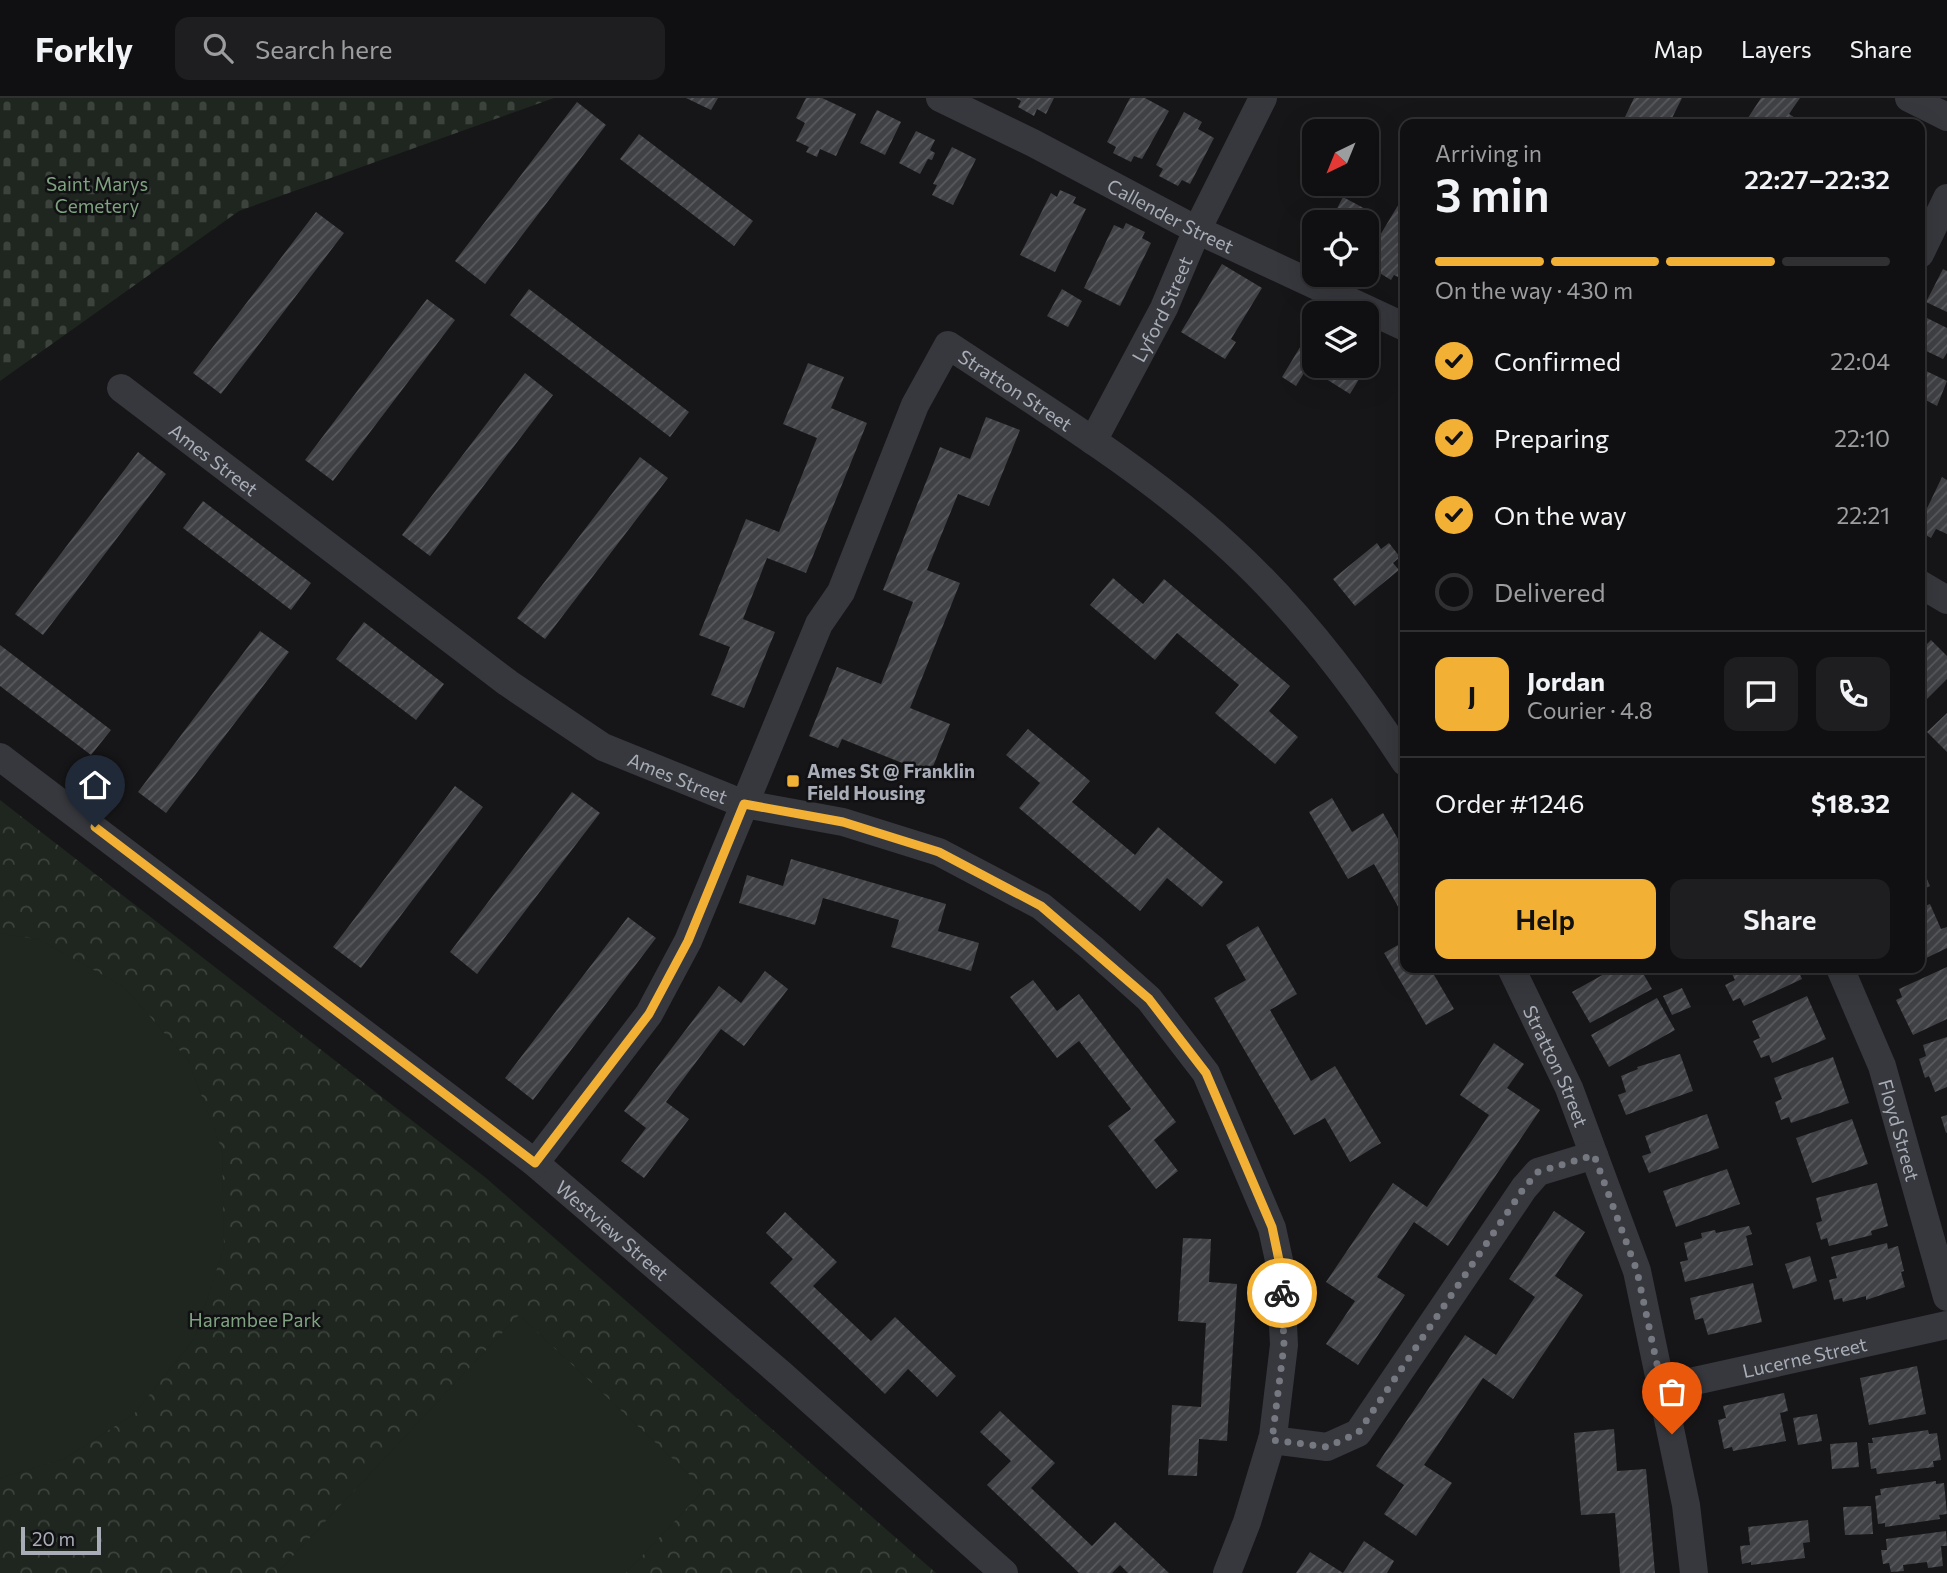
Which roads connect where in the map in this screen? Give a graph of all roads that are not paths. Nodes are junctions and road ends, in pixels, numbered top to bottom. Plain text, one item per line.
1 (940, 98) edge
2 (1263, 98) edge
3 (1909, 98) edge
4 (1947, 117) edge
5 (1947, 198) edge
6 (1197, 229) junction
7 (1925, 244) edge
8 (1400, 325) edge
9 (121, 388) dead end
10 (1093, 441) junction
11 (1925, 587) edge
12 (1947, 600) edge
13 (1400, 755) edge
14 (0, 757) edge
15 (744, 804) junction
16 (1513, 973) edge
17 (1842, 973) edge
18 (1594, 1155) junction
19 (535, 1163) junction
20 (1947, 1297) edge
21 (1947, 1325) edge
22 (1663, 1388) junction
23 (1272, 1440) junction
24 (1004, 1573) edge
25 (1227, 1573) edge
26 (1694, 1573) edge

1 - 6 street, Callender Street
2 - 6 street, Lyford Street
3 - 4 street
5 - 7 street
6 - 8 street, Callender Street
6 - 10 street, Lyford Street
9 - 15 street, Ames Street
10 - 13 street, Stratton Street
10 - 15 street, Stratton Street
11 - 12 street
14 - 19 street, Westview Street
15 - 19 street
15 - 23 street, Ames Street
16 - 18 street, Stratton Street
17 - 20 street, Floyd Street
18 - 22 street, Stratton Street
18 - 23 street
19 - 24 street, Westview Street
21 - 22 street, Lucerne Street
22 - 26 street, Stratton Street
23 - 25 street, Ames Street

